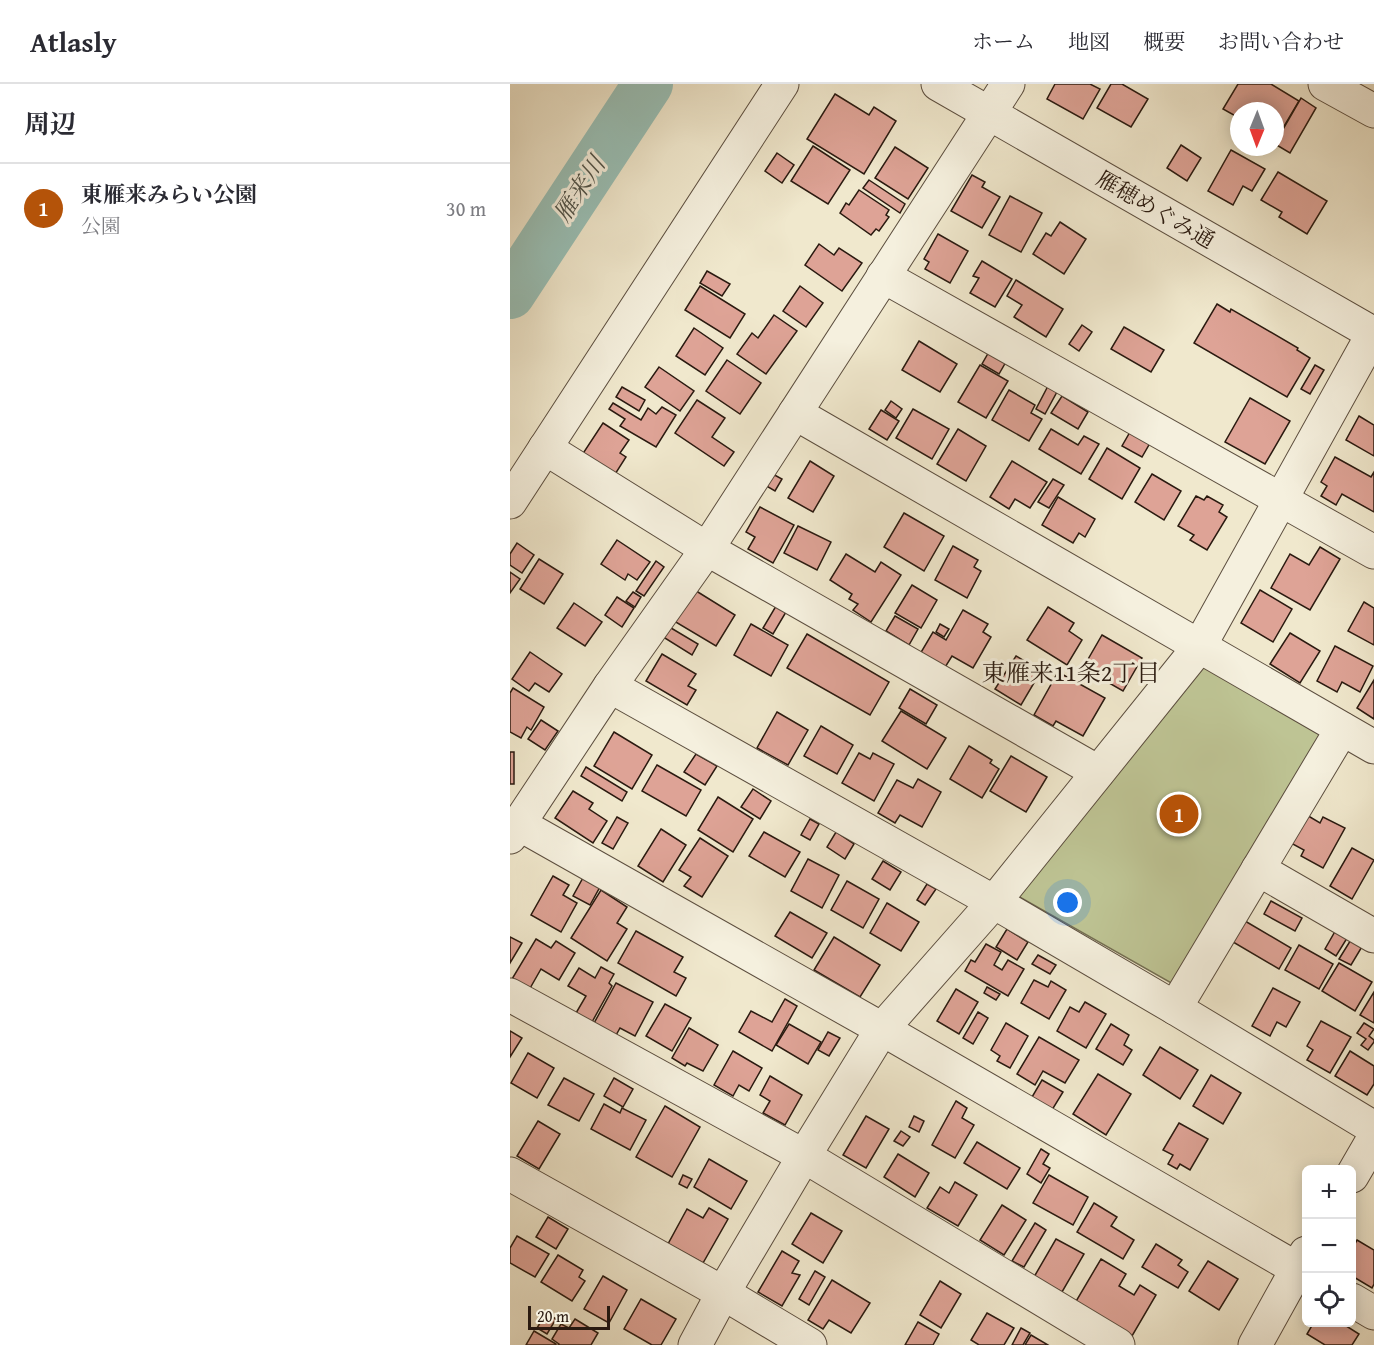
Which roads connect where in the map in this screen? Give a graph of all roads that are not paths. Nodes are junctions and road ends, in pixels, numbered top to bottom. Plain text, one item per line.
1 (782, 84) edge
2 (938, 84) edge
3 (1008, 84) edge
4 (1325, 84) edge
5 (1374, 111) edge
6 (988, 114) junction
7 (884, 276) junction
8 (1374, 333) edge
9 (795, 413) junction
10 (545, 448) junction
11 (1281, 499) junction
12 (510, 502) edge
13 (707, 549) junction
14 (1374, 552) edge
15 (1199, 647) junction
16 (610, 686) junction
17 (1342, 729) junction
18 (1374, 747) edge
19 (1098, 772) junction
20 (514, 831) edge
21 (1258, 869) junction
22 (994, 902) junction
23 (1374, 936) edge
24 (510, 995) edge
25 (1175, 1008) junction
26 (882, 1029) junction
27 (1374, 1128) edge
28 (1374, 1138) edge
29 (804, 1156) junction
30 (1356, 1169) edge
31 (510, 1173) edge
32 (1302, 1264) edge
33 (1302, 1267) edge
34 (723, 1293) junction
35 (1356, 1302) edge
36 (1374, 1313) edge
37 (695, 1345) edge
38 (810, 1345) edge
39 (1118, 1345) edge
40 (1255, 1345) edge

1 - 10 street
2 - 6 street, 雁穂めぐみ通
3 - 6 street
4 - 5 street
6 - 7 street
6 - 8 street, 雁穂めぐみ通
7 - 9 street
7 - 11 street
8 - 11 street
9 - 13 street
9 - 15 street
10 - 12 street
10 - 13 street
11 - 14 street
11 - 15 street
13 - 16 street
13 - 19 street
15 - 17 street
15 - 19 street
16 - 20 street
16 - 22 street
17 - 18 street
17 - 21 street
19 - 22 street
20 - 26 street
21 - 23 street
21 - 25 street
22 - 25 street
22 - 26 street
24 - 29 street
25 - 27 street
26 - 29 street
26 - 32 street
28 - 30 street
29 - 34 street
29 - 39 street
31 - 34 street
33 - 40 street
34 - 37 street
34 - 38 street
35 - 36 street

